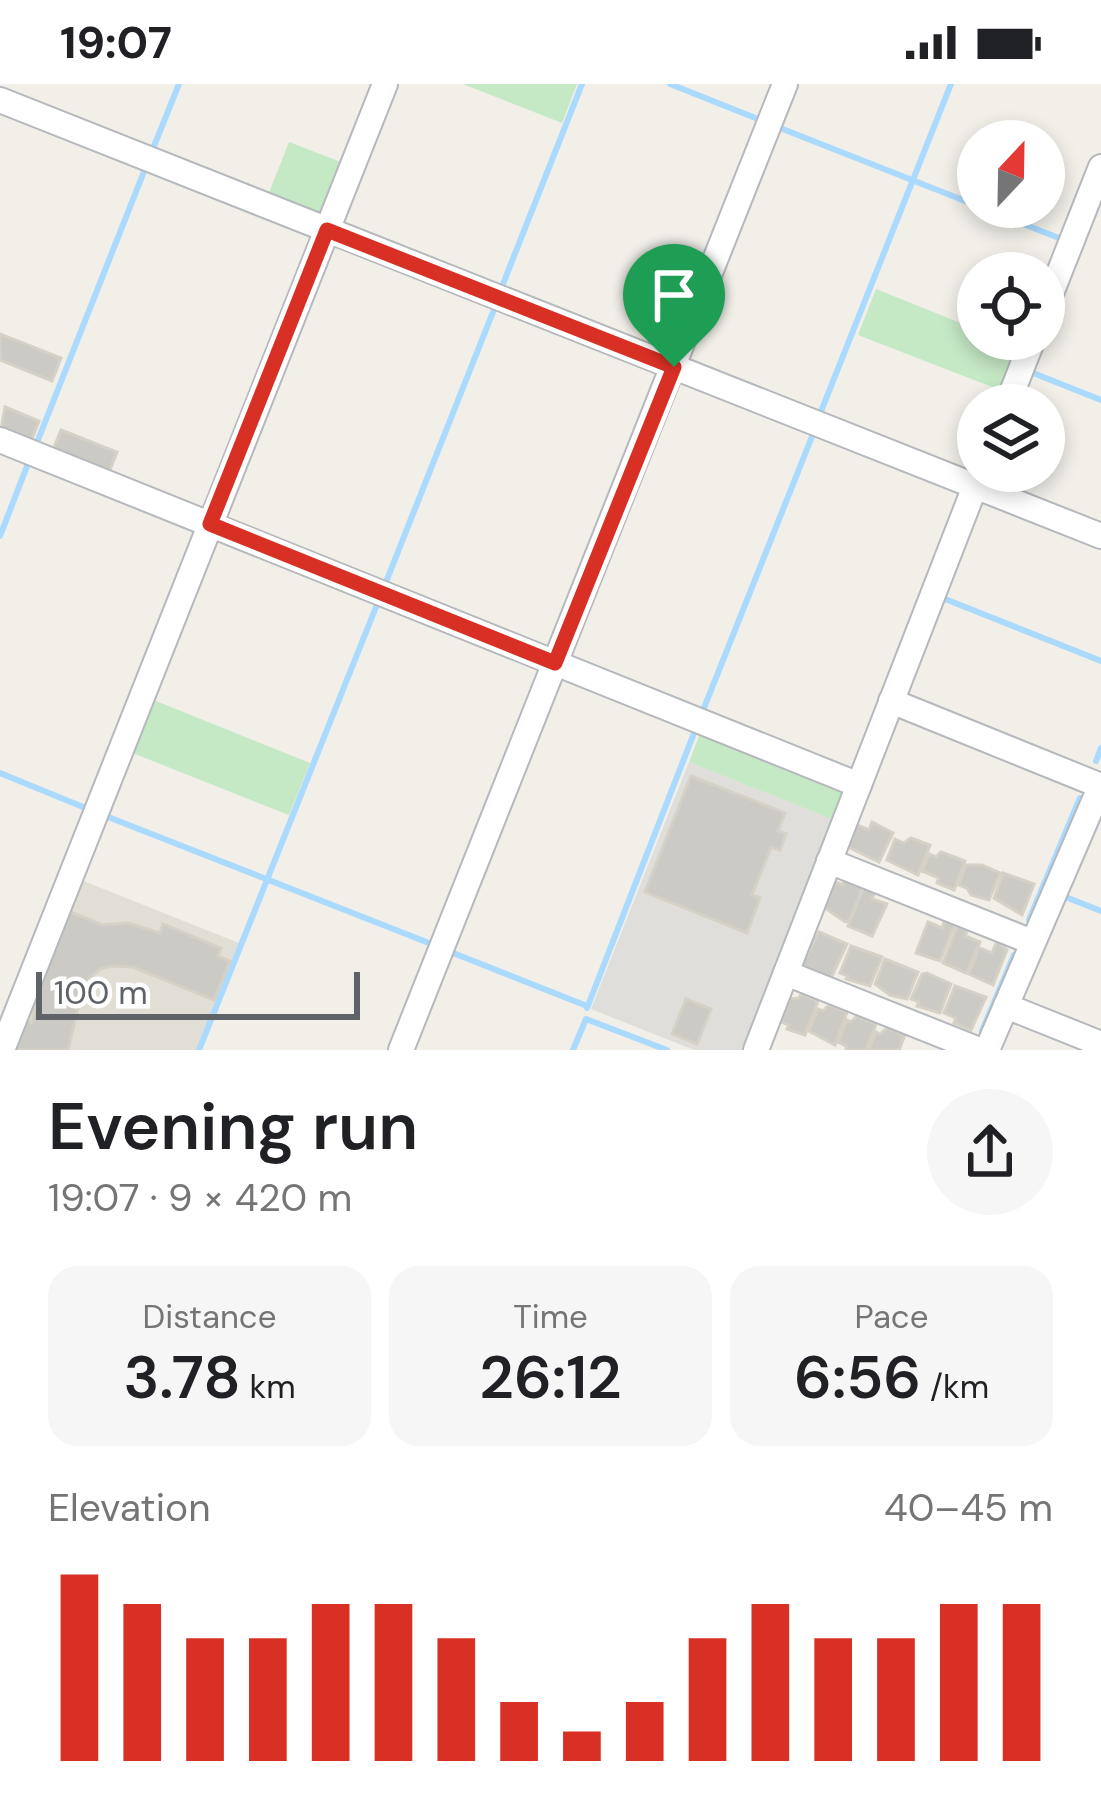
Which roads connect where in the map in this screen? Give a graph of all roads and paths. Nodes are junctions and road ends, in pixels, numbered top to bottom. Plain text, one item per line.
1 (385, 84) edge
2 (785, 84) edge
3 (0, 100) edge
4 (1101, 167) edge
5 (327, 230) junction
6 (1065, 258) edge
7 (674, 367) junction
8 (0, 440) edge
9 (957, 471) edge
10 (973, 492) edge
11 (1006, 492) edge
12 (210, 524) junction
13 (1101, 536) edge
14 (555, 663) junction
15 (892, 701) junction
16 (859, 785) junction
17 (1101, 786) edge
18 (829, 861) junction
19 (1032, 942) junction
20 (786, 973) junction
21 (1006, 1006) junction
22 (1101, 1044) edge
23 (758, 1045) edge
24 (2, 1050) edge
25 (401, 1050) edge
26 (784, 1050) edge
27 (983, 1050) edge

1 - 5 street
2 - 7 street
3 - 5 street
4 - 6 street
5 - 7 street
5 - 12 street
7 - 9 street
7 - 14 street
8 - 12 street
10 - 15 street
11 - 13 street
12 - 14 street
12 - 24 street
14 - 16 street
14 - 25 street
15 - 16 street
15 - 17 street
16 - 18 street
17 - 19 street
18 - 19 street
18 - 20 street
19 - 21 street
20 - 23 street
20 - 27 street
21 - 22 street
21 - 27 street
23 - 26 street

